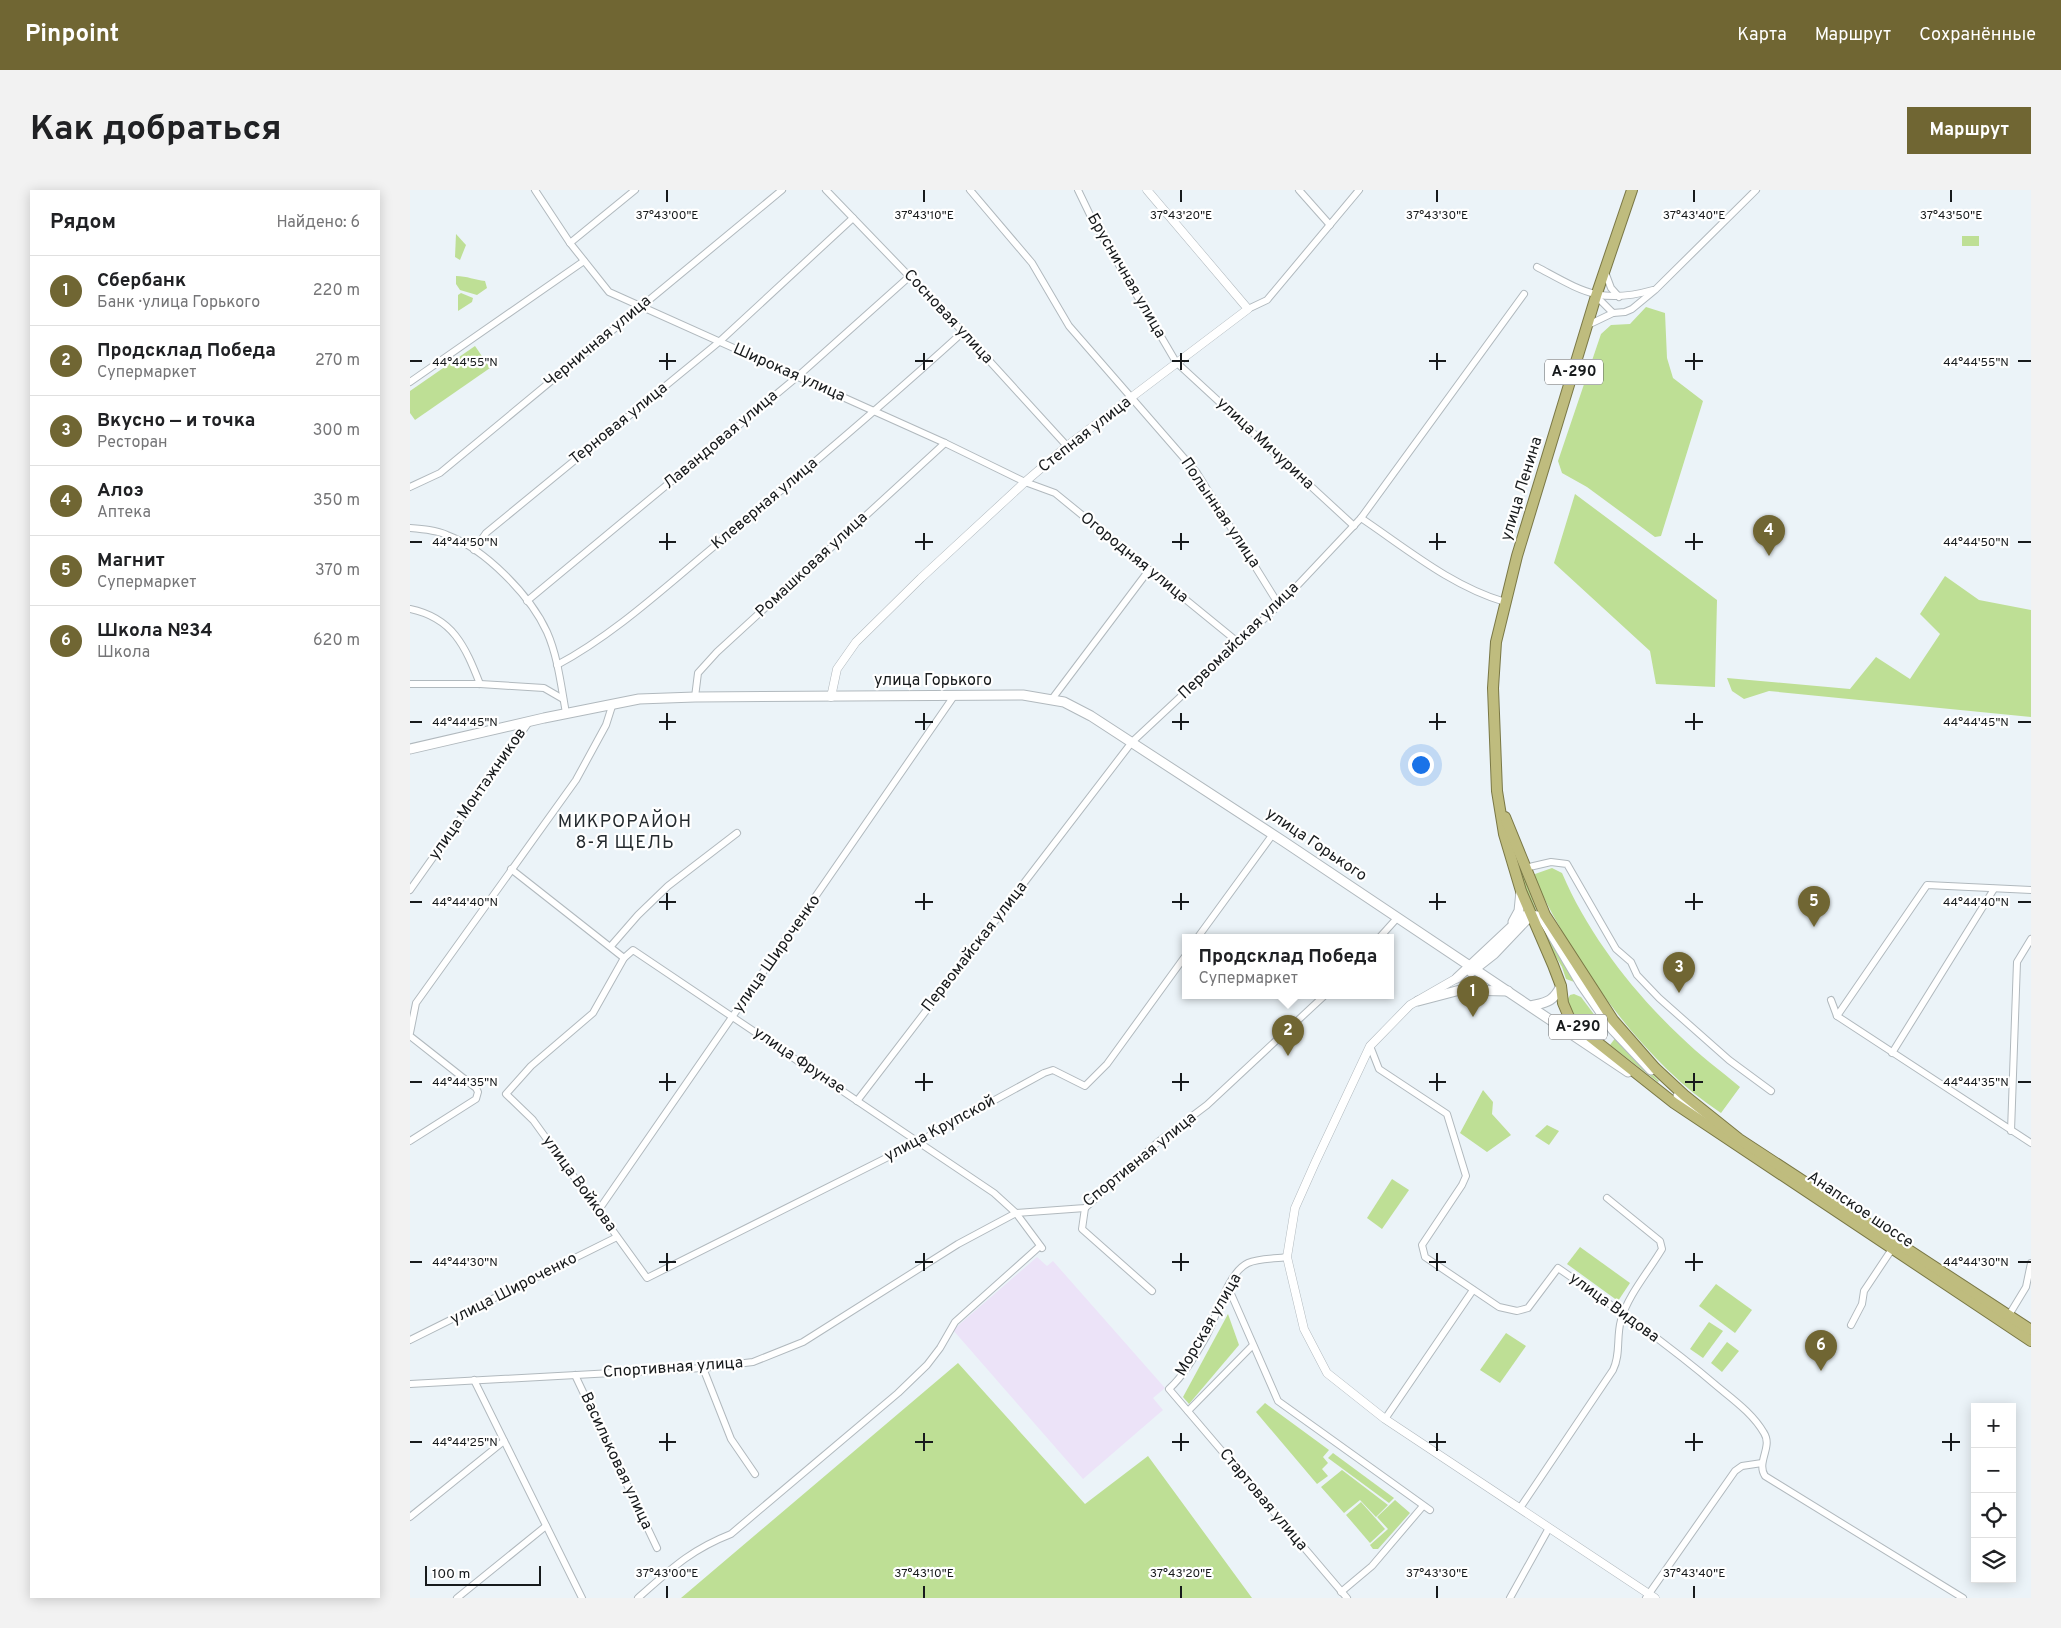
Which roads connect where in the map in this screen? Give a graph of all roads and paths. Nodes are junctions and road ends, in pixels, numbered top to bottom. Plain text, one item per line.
1 (535, 190) edge
2 (635, 190) edge
3 (782, 190) edge
4 (826, 190) edge
5 (970, 190) edge
6 (1078, 190) edge
7 (1147, 190) edge
8 (1299, 190) edge
9 (1359, 190) edge
10 (1632, 190) edge
11 (1756, 190) edge
12 (853, 218) junction
13 (1330, 225) junction
14 (570, 243) junction
15 (584, 261) junction
16 (1537, 266) dead end
17 (1605, 271) junction
18 (910, 276) junction
19 (1655, 290) junction
20 (1524, 294) dead end
21 (1596, 296) junction
22 (1619, 297) junction
23 (640, 306) junction
24 (1248, 309) junction
25 (1612, 314) junction
26 (1588, 325) junction
27 (963, 332) junction
28 (720, 342) junction
29 (1176, 362) junction
30 (798, 377) junction
31 (410, 382) edge
32 (1132, 398) junction
33 (876, 412) junction
34 (945, 443) junction
35 (1068, 446) junction
36 (1024, 482) junction
37 (410, 487) edge
38 (1361, 518) junction
39 (1354, 526) junction
40 (410, 528) edge
41 (474, 550) junction
42 (1149, 570) junction
43 (528, 601) junction
44 (1505, 602) junction
45 (1279, 606) junction
46 (410, 609) edge
47 (1239, 643) junction
48 (557, 665) junction
49 (410, 684) edge
50 (480, 684) junction
51 (954, 696) junction
52 (695, 697) junction
53 (831, 697) junction
54 (564, 699) junction
55 (1052, 699) junction
56 (613, 704) junction
57 (566, 714) junction
58 (529, 722) junction
59 (1132, 742) junction
60 (410, 749) edge
61 (1500, 805) junction
62 (737, 833) dead end
63 (1273, 834) junction
64 (1525, 868) junction
65 (511, 869) junction
66 (1994, 889) junction
67 (410, 890) edge
68 (2031, 890) edge
69 (1521, 891) junction
70 (1540, 904) junction
71 (1531, 915) junction
72 (1398, 917) junction
73 (1510, 926) junction
74 (1200, 934) edge
75 (1383, 934) edge
76 (2031, 939) edge
77 (611, 946) junction
78 (624, 958) junction
79 (1182, 961) edge
80 (1473, 967) junction
81 (1457, 978) joint
82 (1560, 986) junction
83 (1510, 991) junction
84 (1321, 999) edge
85 (1831, 1000) dead end
86 (413, 1001) edge
87 (1418, 1001) junction
88 (1531, 1006) junction
89 (734, 1016) junction
90 (1837, 1016) junction
91 (410, 1034) edge
92 (1370, 1046) junction
93 (1892, 1053) junction
94 (1771, 1091) dead end
95 (857, 1101) junction
96 (1674, 1103) junction
97 (2011, 1131) junction
98 (920, 1141) junction
99 (410, 1142) edge
100 (2031, 1143) edge
101 (1753, 1147) junction
102 (1607, 1198) dead end
103 (1085, 1208) junction
104 (598, 1211) junction
105 (1016, 1213) junction
106 (618, 1237) junction
107 (1894, 1245) junction
108 (1287, 1257) junction
109 (2031, 1263) edge
110 (647, 1278) joint
111 (1228, 1287) junction
112 (1473, 1290) junction
113 (1152, 1291) dead end
114 (1623, 1314) junction
115 (2009, 1315) junction
116 (1851, 1325) dead end
117 (2031, 1330) edge
118 (410, 1340) edge
119 (2031, 1341) edge
120 (1253, 1345) junction
121 (703, 1368) junction
122 (575, 1374) junction
123 (474, 1380) junction
124 (410, 1384) edge
125 (1169, 1389) joint
126 (1188, 1411) junction
127 (1385, 1419) junction
128 (504, 1442) junction
129 (1762, 1463) junction
130 (755, 1474) dead end
131 (1423, 1506) junction
132 (1520, 1508) junction
133 (1430, 1510) dead end
134 (410, 1517) edge
135 (546, 1526) junction
136 (1549, 1528) junction
137 (657, 1548) dead end
138 (1341, 1592) junction
139 (1650, 1597) edge
140 (457, 1598) edge
141 (582, 1598) edge
142 (638, 1598) edge
143 (1346, 1598) edge
144 (1510, 1598) edge
145 (1963, 1598) edge

1 - 14 street, Широкая улица
2 - 14 street
3 - 23 street, Черничная улица
4 - 12 street, Сосновая улица
5 - 32 street, Полынная улица
6 - 29 street, Брусничная улица
7 - 24 street
8 - 13 street
9 - 13 street, Степная улица
10 - 17 highway, улица Ленина / А-290
11 - 19 street
12 - 18 street, Сосновая улица
12 - 28 street, Терновая улица
13 - 24 street, Степная улица
14 - 15 street, Широкая улица
15 - 23 street, Широкая улица
15 - 31 street
16 - 21 street
17 - 21 highway, улица Ленина / А-290
17 - 22 street
18 - 27 street, Сосновая улица
18 - 30 street, Лавандовая улица
19 - 22 street
19 - 25 street
20 - 38 street, Первомайская улица
21 - 22 street
21 - 25 street
21 - 26 highway, улица Ленина / А-290
23 - 28 street, Широкая улица
23 - 37 street, Черничная улица
24 - 29 street, Степная улица
25 - 26 street
26 - 44 highway, улица Ленина / А-290
27 - 33 street, Клеверная улица
27 - 35 street, Сосновая улица
28 - 30 street, Широкая улица
28 - 41 street, Терновая улица
29 - 32 street, Степная улица
29 - 39 street, улица Мичурина
30 - 33 street, Широкая улица
30 - 43 street, Лавандовая улица
32 - 35 street, Степная улица
32 - 45 street, Полынная улица
33 - 34 street, Широкая улица
33 - 48 street, Клеверная улица
34 - 36 street, Широкая улица
34 - 52 street, Ромашковая улица
35 - 36 street, Степная улица
36 - 42 street, Огородняя улица
36 - 53 street, Степная улица
38 - 39 street, Первомайская улица
38 - 44 street
39 - 45 street, Первомайская улица
40 - 41 street
41 - 43 street
42 - 47 street, Огородняя улица
42 - 55 street
43 - 48 street
44 - 61 highway, улица Ленина / А-290
45 - 47 street, Первомайская улица
46 - 50 street
47 - 59 street, Первомайская улица
48 - 54 street
49 - 50 street
50 - 54 street
51 - 53 main road, улица Горького
51 - 55 main road, улица Горького
51 - 89 street, улица Широченко
52 - 53 main road, улица Горького
52 - 56 main road, улица Горького
54 - 57 street
55 - 59 main road, улица Горького
56 - 57 main road, улица Горького
56 - 65 street
57 - 58 main road, улица Горького
58 - 60 main road, улица Горького
58 - 67 street, улица Монтажников
59 - 63 main road, улица Горького
59 - 95 street, Первомайская улица
61 - 64 highway, А-290
61 - 69 highway, А-290
62 - 77 street
63 - 72 main road, улица Горького
63 - 74 street
64 - 70 highway, А-290
64 - 94 street
65 - 77 street
65 - 86 street
66 - 68 street
66 - 90 street
66 - 93 street
69 - 71 highway, А-290
69 - 73 main road
70 - 71 main road
70 - 101 highway, А-290
71 - 73 main road
71 - 80 main road
71 - 82 highway, А-290
71 - 101 main road
72 - 75 street
72 - 80 main road, улица Горького
73 - 80 main road
76 - 97 street
77 - 78 street
78 - 89 street, улица Фрунзе
78 - 104 street, улица Войкова
79 - 98 street, улица Крупской
80 - 81 main road
80 - 83 main road
81 - 87 street
82 - 88 main road
82 - 96 highway, А-290
83 - 87 main road
83 - 88 main road
84 - 103 street, Спортивная улица
85 - 90 street
86 - 91 street
87 - 92 street
88 - 96 main road
89 - 95 street, улица Фрунзе
89 - 104 street, улица Широченко
90 - 93 street
91 - 99 street
92 - 108 street
92 - 112 street, улица Видова
93 - 97 street
95 - 98 street, улица Фрунзе
96 - 107 highway, Анапское шоссе
97 - 100 street
98 - 105 street, улица Фрунзе
98 - 110 street, улица Крупской
101 - 107 highway
102 - 114 street
103 - 105 street, Спортивная улица
103 - 113 street
104 - 106 street, улица Войкова
105 - 121 street, Спортивная улица
105 - 142 street, улица Фрунзе
106 - 110 street, улица Войкова
106 - 118 street, улица Широченко
107 - 115 highway, Анапское шоссе
107 - 116 street
107 - 119 highway, Анапское шоссе
108 - 111 street, Морская улица
108 - 127 street
109 - 115 street
111 - 120 street
111 - 125 street, Морская улица
112 - 114 street, улица Видова
112 - 127 street
114 - 129 street, улица Видова
114 - 132 street
115 - 117 highway, Анапское шоссе
120 - 126 street
120 - 131 street
121 - 122 street, Спортивная улица
121 - 130 street
122 - 123 street, Спортивная улица
122 - 137 street, Васильковая улица
123 - 124 street, Спортивная улица
123 - 128 street
125 - 126 street, Стартовая улица
126 - 138 street, Стартовая улица
127 - 132 street
128 - 134 street
128 - 135 street
129 - 139 street
129 - 145 street
131 - 133 street
131 - 138 street
132 - 136 street
135 - 140 street
135 - 141 street
136 - 139 street
136 - 144 street
138 - 143 street, Стартовая улица

